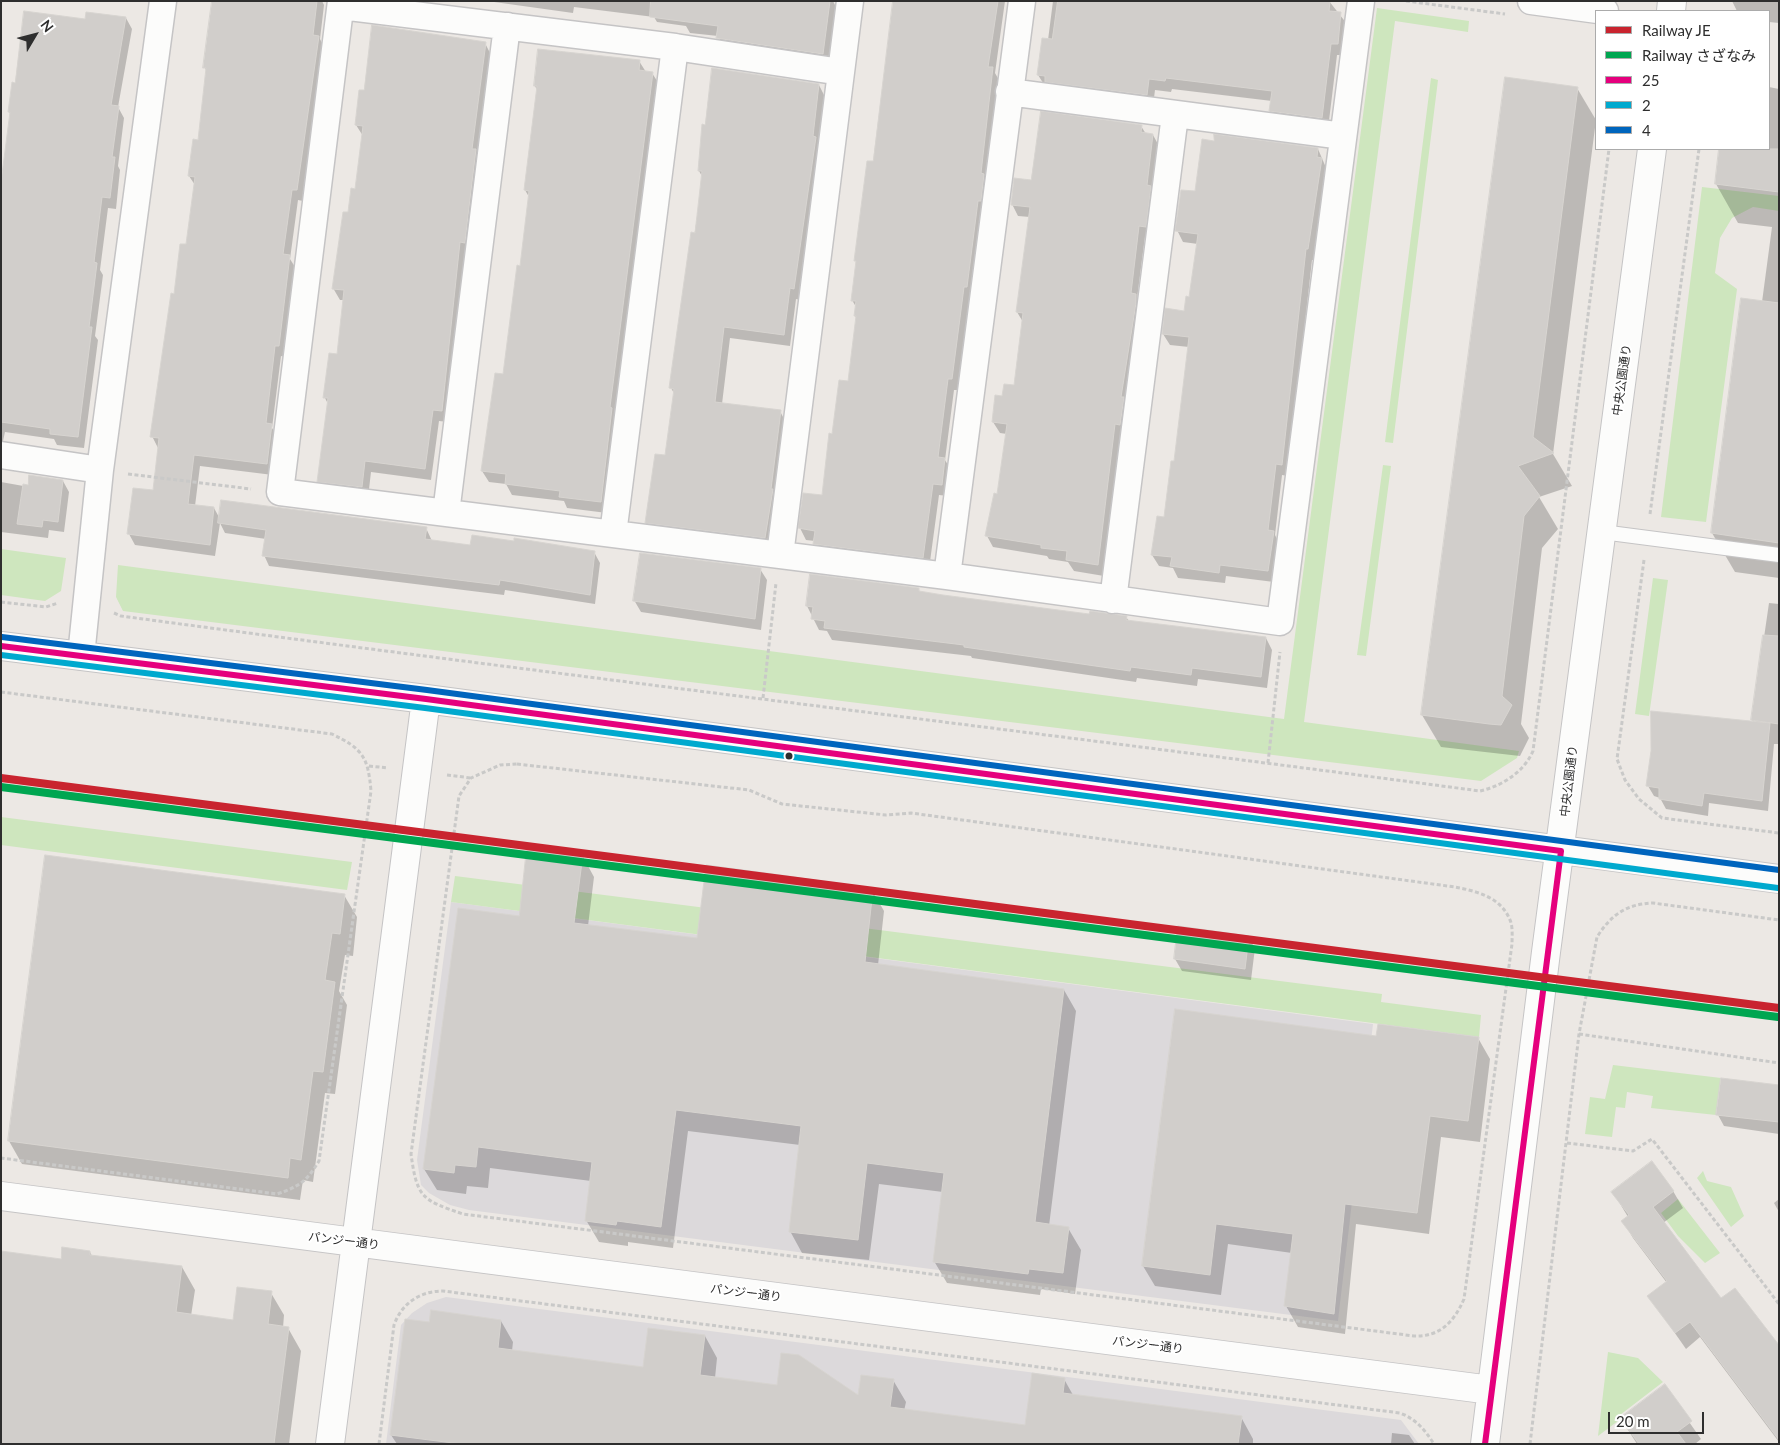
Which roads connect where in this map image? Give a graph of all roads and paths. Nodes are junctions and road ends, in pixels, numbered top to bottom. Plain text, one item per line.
1 (850, 1) edge
2 (1022, 1) edge
3 (1361, 1) edge
4 (1406, 1) edge
5 (155, 2) edge
6 (341, 3) edge
7 (1522, 8) edge
8 (1595, 11) edge
9 (507, 26) junction
10 (675, 47) junction
11 (841, 72) junction
12 (1009, 92) junction
13 (1175, 115) junction
14 (1343, 136) junction
15 (1652, 150) edge
16 (1, 456) edge
17 (110, 472) junction
18 (280, 492) junction
19 (446, 513) junction
20 (1602, 532) junction
21 (613, 534) junction
22 (780, 555) junction
23 (1779, 555) edge
24 (947, 576) junction
25 (1113, 600) junction
26 (1280, 622) junction
27 (1, 646) edge
28 (82, 656) junction
29 (1, 692) edge
30 (763, 698) dead end
31 (426, 699) junction
32 (1268, 763) dead end
33 (500, 765) joint
34 (1561, 851) junction
35 (1779, 879) edge
36 (1779, 920) edge
37 (1579, 1034) junction
38 (1779, 1063) edge
39 (1567, 1143) junction
40 (1, 1158) edge
41 (1, 1196) edge
42 (357, 1243) junction
43 (1779, 1304) edge
44 (1491, 1390) junction
45 (330, 1444) edge
46 (379, 1444) edge
47 (1434, 1444) edge
48 (1485, 1444) edge
49 (1530, 1444) edge

1 - 11 street
2 - 12 street
3 - 14 street
4 - 7 path
5 - 17 street
6 - 9 street
6 - 18 street
7 - 8 street
9 - 10 street
9 - 19 street
10 - 11 street
10 - 21 street
11 - 22 street
12 - 13 street
12 - 24 street
13 - 14 street
13 - 25 street
14 - 26 street
15 - 20 street, 中央公園通り
16 - 17 street
17 - 18 path
17 - 28 street
18 - 19 street
19 - 21 street
20 - 23 lane
20 - 34 street, 中央公園通り
21 - 22 street
22 - 24 street
22 - 30 path
24 - 25 street
25 - 26 street
26 - 32 path
27 - 28 street
28 - 31 street
29 - 40 path
31 - 34 street
31 - 42 street
33 - 33 path
34 - 35 street
34 - 44 street, 中央公園通り
36 - 37 path
37 - 38 path
37 - 39 path
39 - 43 path
39 - 49 path
41 - 42 street, パンジー通り
42 - 44 street, パンジー通り
42 - 45 street
44 - 48 street, 中央公園通り
46 - 47 path

